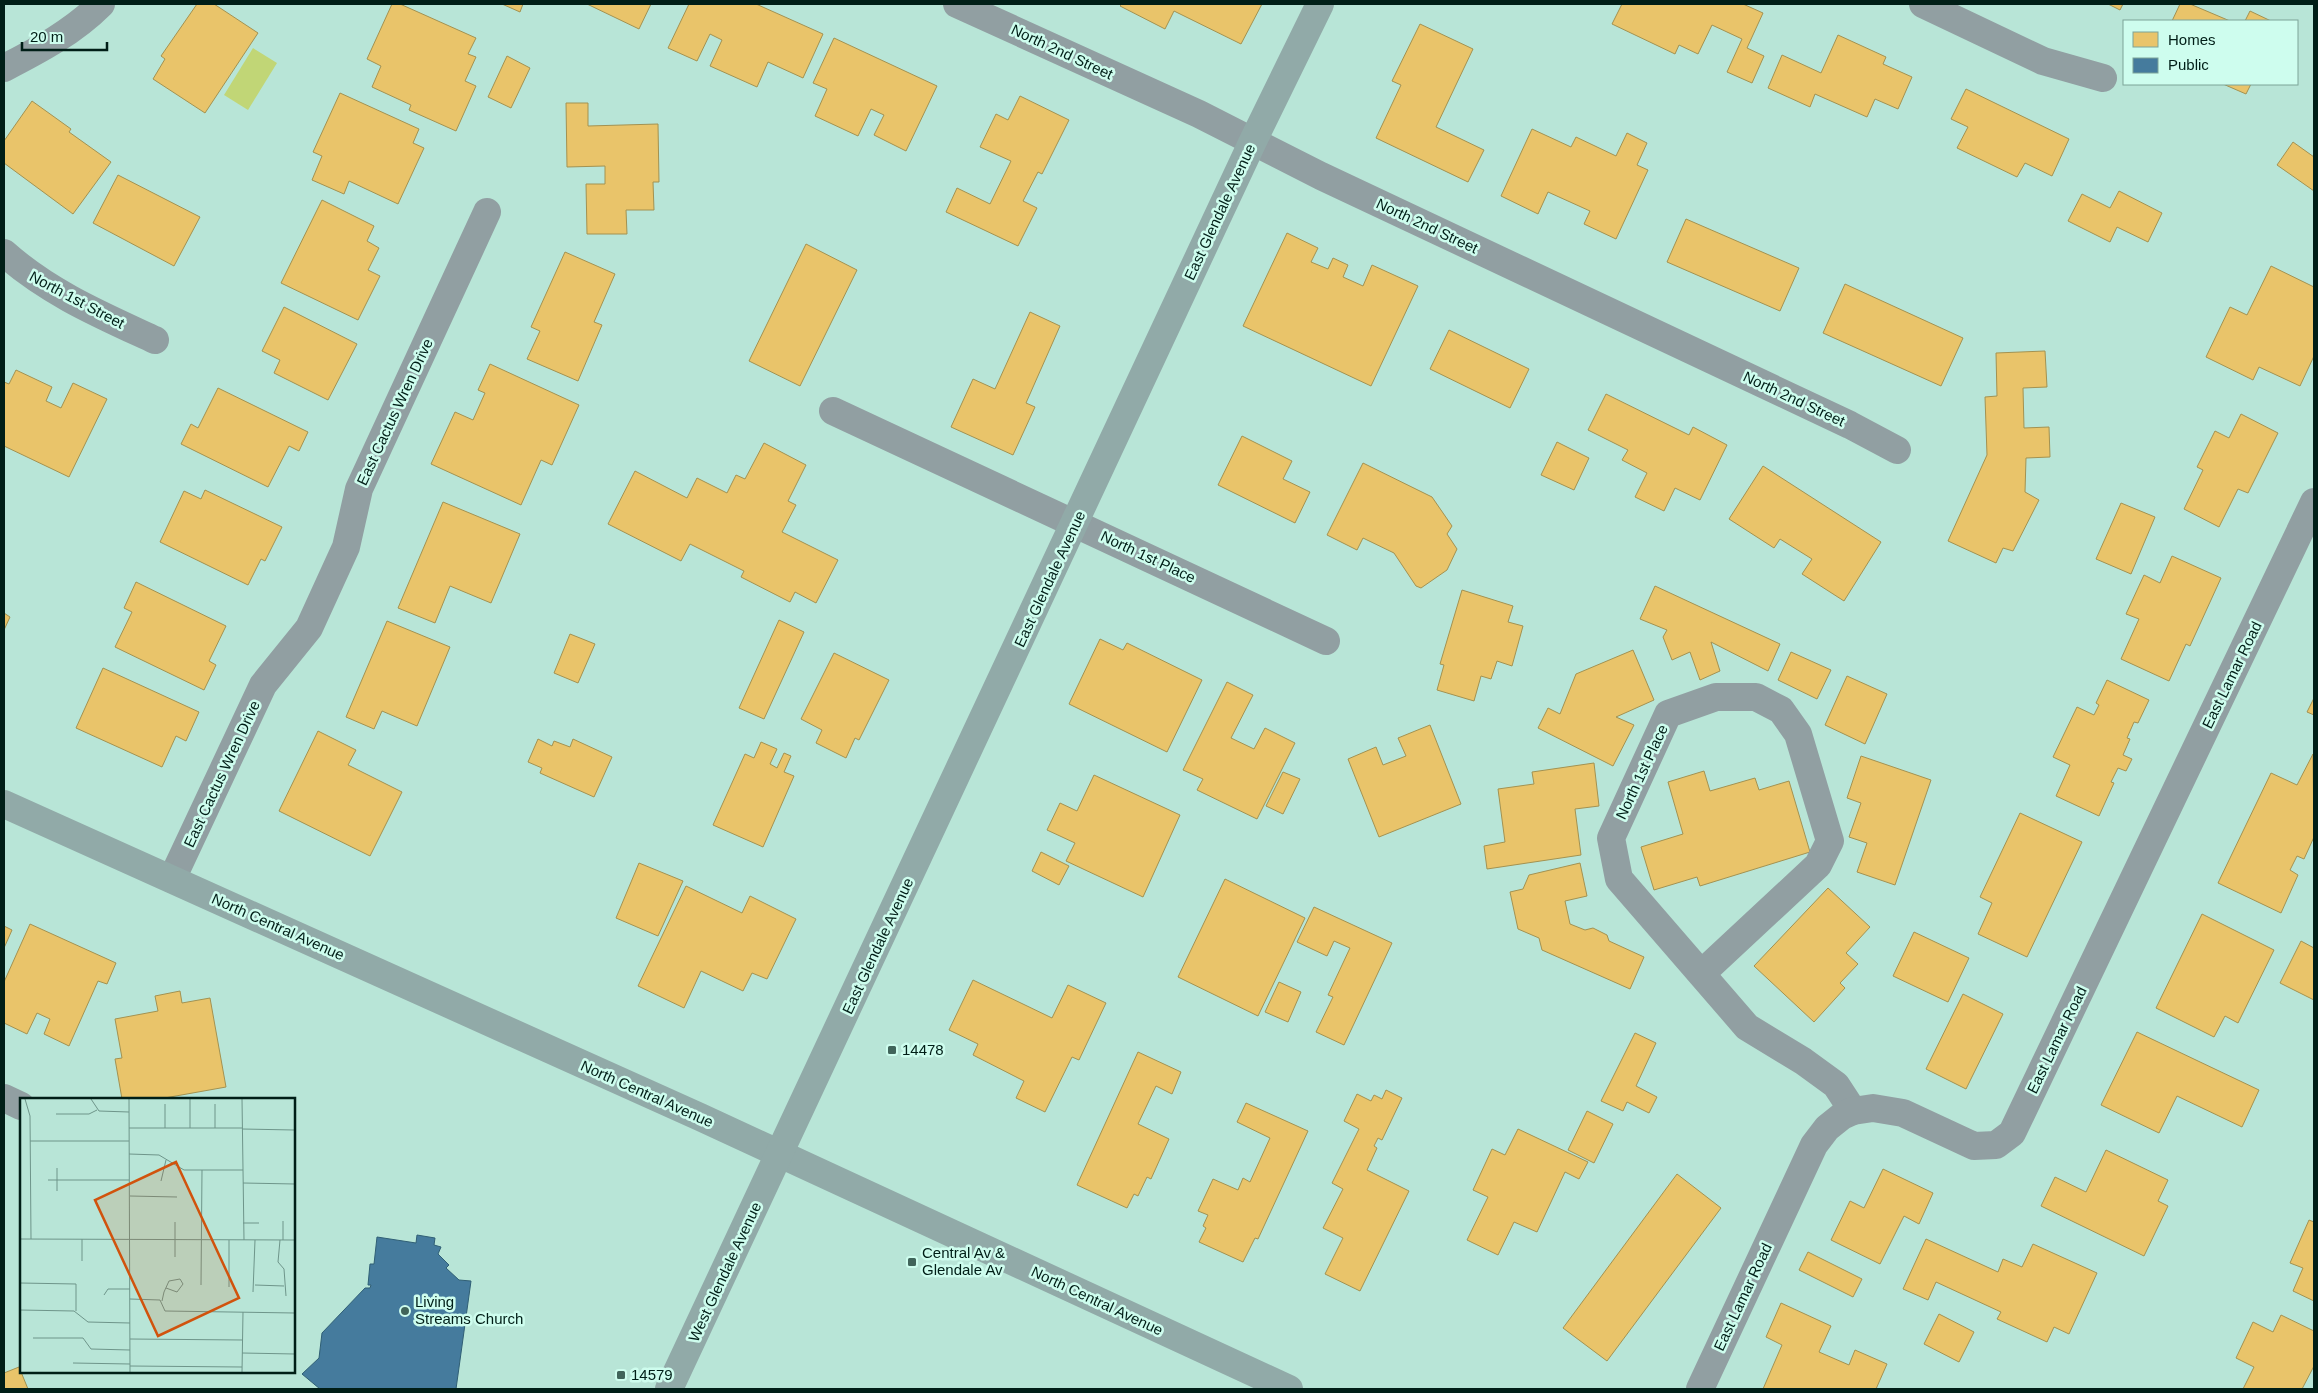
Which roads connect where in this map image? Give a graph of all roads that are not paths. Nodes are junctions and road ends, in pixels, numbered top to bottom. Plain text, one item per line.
1 (101, 4) edge
2 (957, 4) edge
3 (1320, 4) edge
4 (1924, 4) edge
5 (4, 68) edge
6 (2104, 78) dead end
7 (1253, 141) junction
8 (487, 212) dead end
9 (4, 253) edge
10 (155, 340) dead end
11 (833, 412) dead end
12 (1897, 450) dead end
13 (2314, 502) edge
14 (1076, 523) junction
15 (1326, 641) dead end
16 (4, 804) edge
17 (172, 879) junction
18 (1701, 974) junction
19 (4, 1098) edge
20 (20, 1106) edge
21 (1853, 1112) junction
22 (780, 1154) junction
23 (669, 1389) edge
24 (1289, 1389) edge
25 (1700, 1389) edge

1 - 5 street
2 - 7 street, North 2nd Street
3 - 7 main road, East Glendale Avenue
4 - 6 street
7 - 12 street, North 2nd Street
7 - 14 main road, East Glendale Avenue
8 - 17 street, East Cactus Wren Drive
9 - 10 street, North 1st Street
11 - 14 street, North 1st Place
13 - 21 street, East Lamar Road
14 - 15 street, North 1st Place
14 - 22 main road, East Glendale Avenue
16 - 17 main road, North Central Avenue
17 - 22 main road, North Central Avenue
18 - 18 street, North 1st Place
18 - 21 street, North 1st Place
19 - 20 street
21 - 25 street, East Lamar Road
22 - 23 main road, West Glendale Avenue
22 - 24 main road, North Central Avenue

